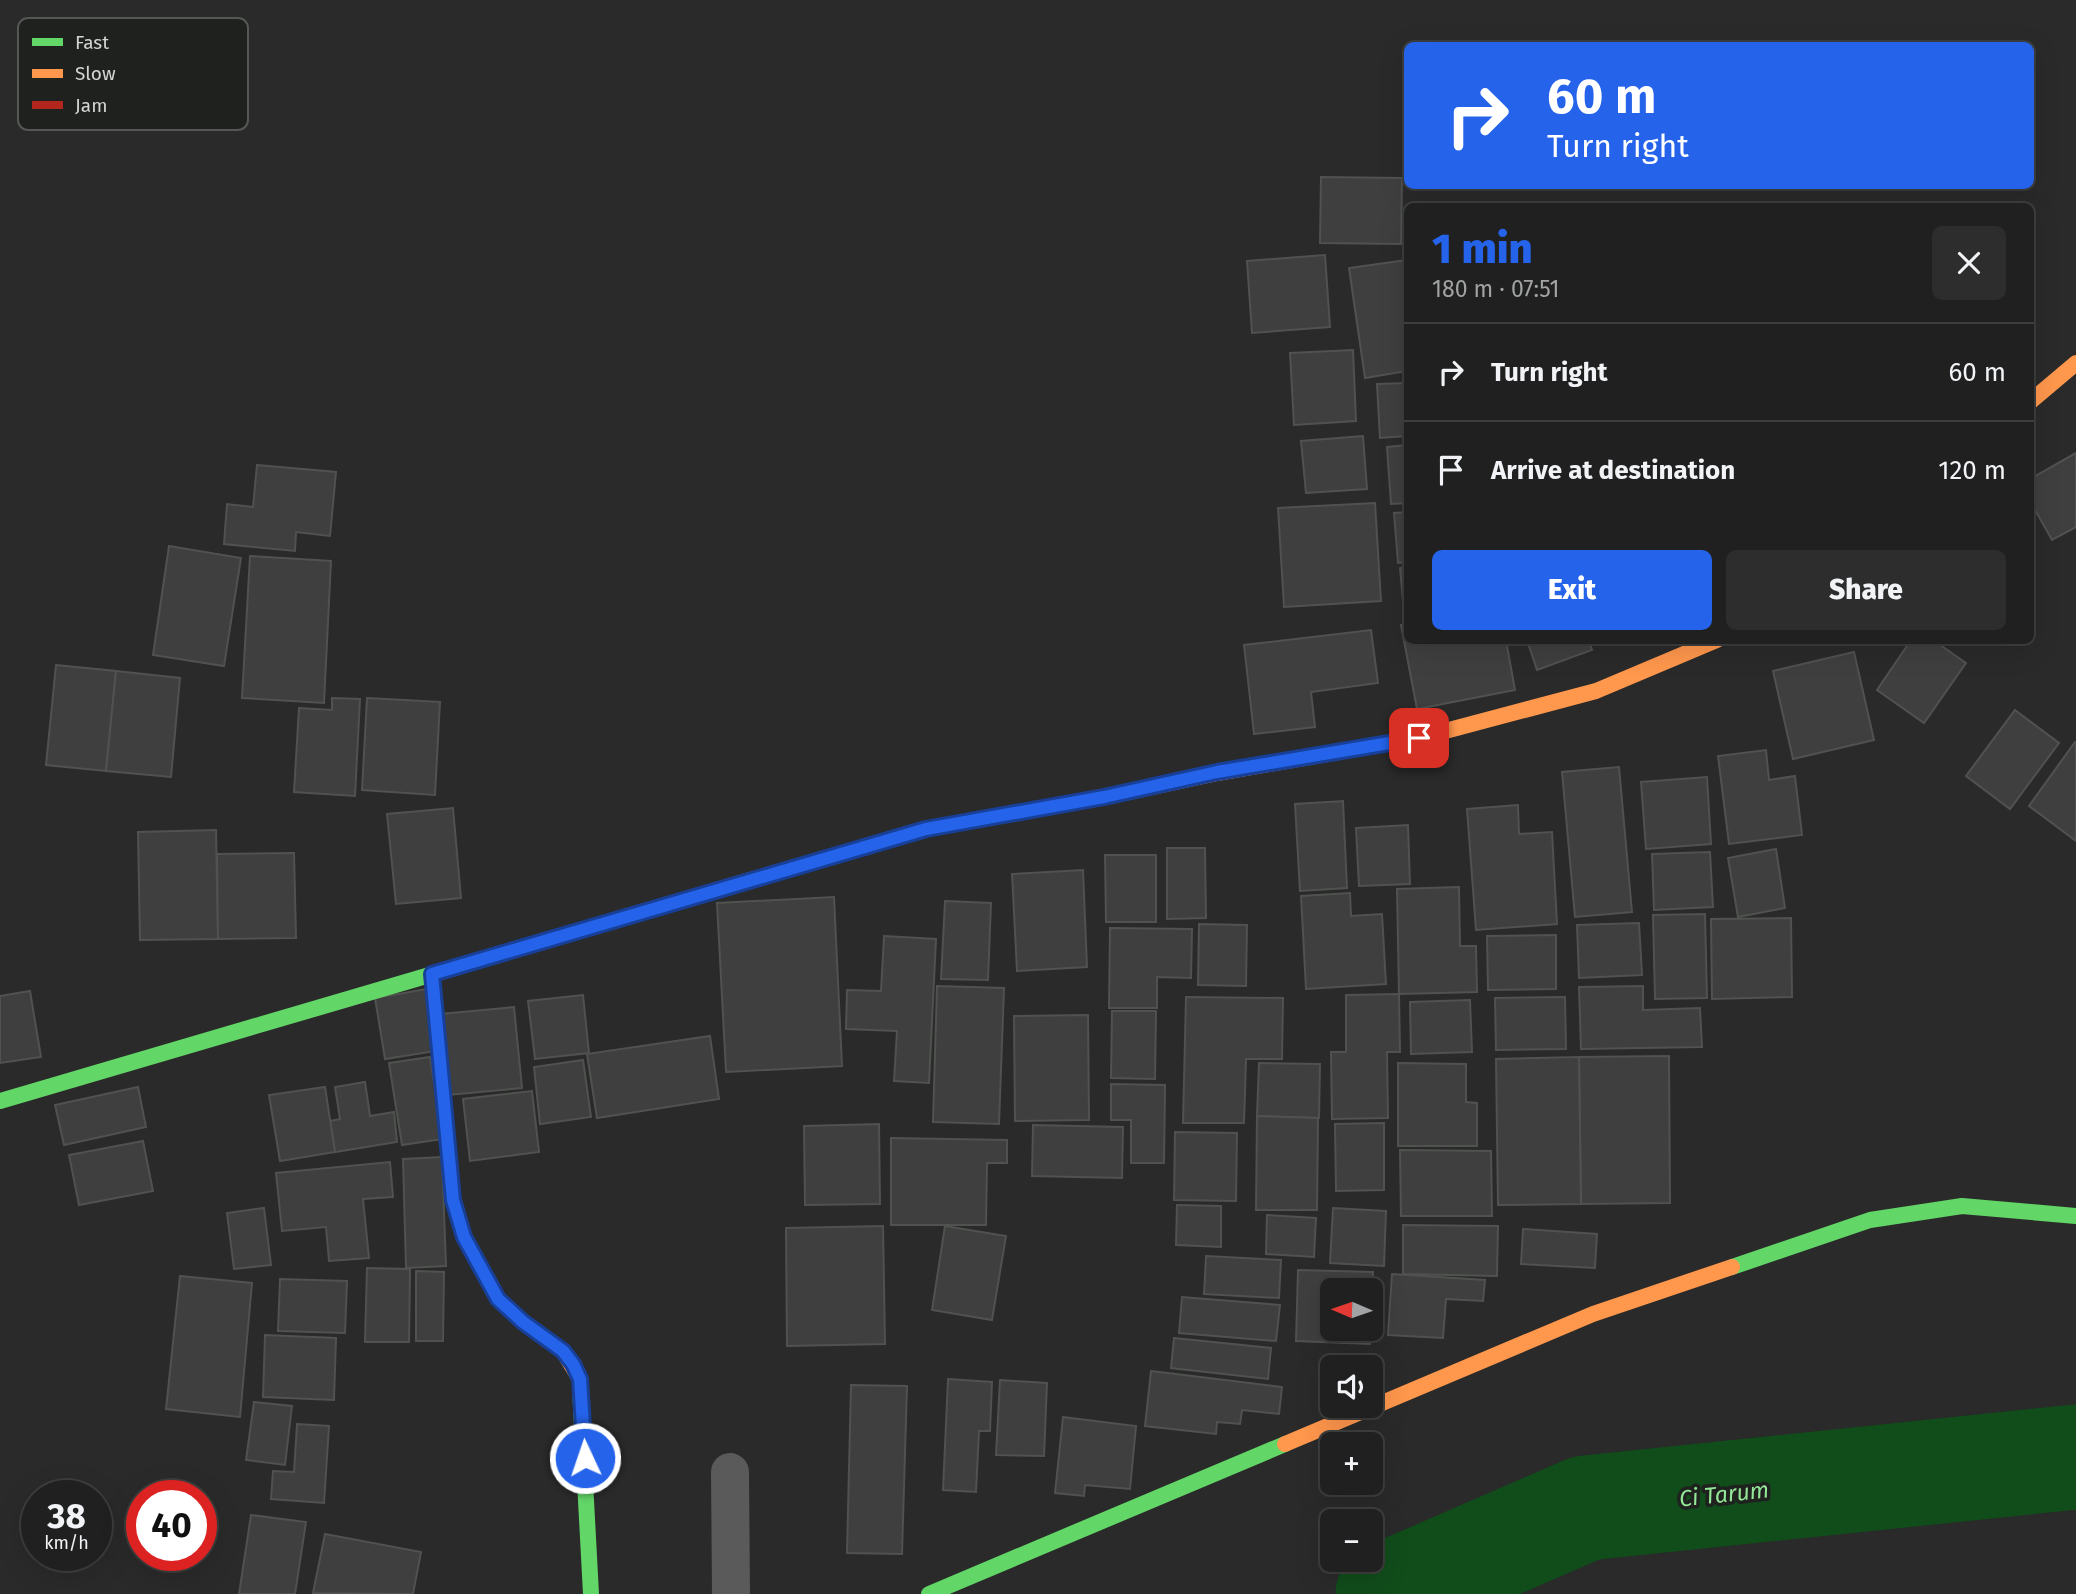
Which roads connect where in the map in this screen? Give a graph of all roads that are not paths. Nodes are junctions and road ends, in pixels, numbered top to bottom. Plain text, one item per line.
1 (2076, 363) edge
2 (2034, 399) edge
3 (1708, 644) edge
4 (432, 974) junction
5 (0, 1101) edge
6 (2076, 1216) edge
7 (730, 1472) dead end
8 (591, 1594) edge
9 (731, 1594) edge
10 (929, 1594) edge

1 - 2 street
3 - 4 street
4 - 5 street
4 - 8 street
6 - 10 street
7 - 9 street

